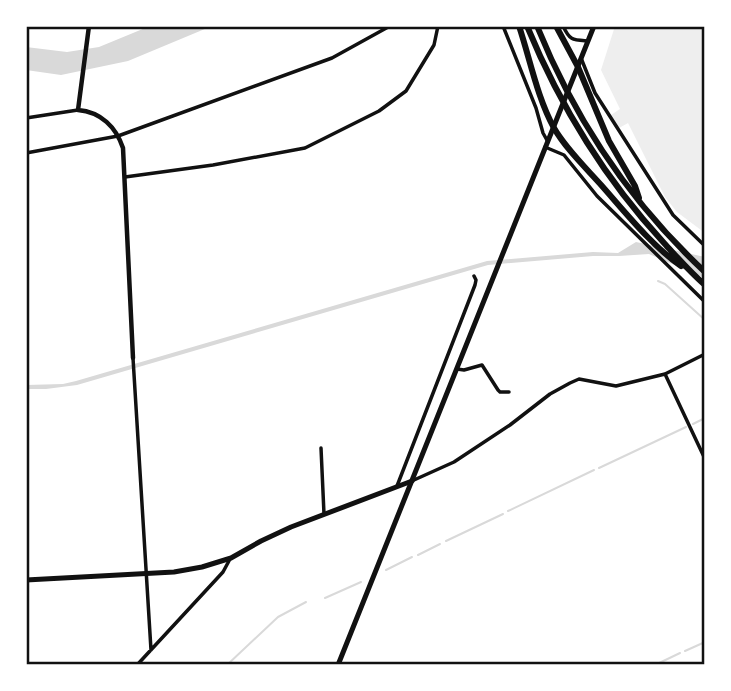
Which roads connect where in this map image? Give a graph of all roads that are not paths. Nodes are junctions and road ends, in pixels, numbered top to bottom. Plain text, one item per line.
1 (48, 26) edge
2 (89, 26) edge
3 (390, 26) edge
4 (438, 26) edge
5 (503, 26) edge
6 (519, 26) edge
7 (527, 26) edge
8 (537, 26) edge
9 (556, 26) edge
10 (563, 26) edge
11 (594, 26) edge
12 (30, 27) edge
13 (588, 41) junction
14 (581, 58) junction
15 (578, 67) junction
16 (78, 110) junction
17 (26, 118) edge
18 (554, 126) junction
19 (118, 136) junction
20 (546, 145) junction
21 (26, 153) edge
22 (125, 177) junction
23 (640, 203) junction
24 (648, 231) junction
25 (705, 246) edge
26 (705, 272) edge
27 (474, 276) dead end
28 (705, 285) edge
29 (705, 302) edge
30 (705, 354) edge
31 (134, 359) joint
32 (457, 369) junction
33 (665, 374) junction
34 (509, 391) dead end
35 (321, 448) dead end
36 (705, 459) edge
37 (412, 481) junction
38 (397, 486) junction
39 (324, 514) junction
40 (231, 558) junction
41 (146, 573) junction
42 (26, 580) edge
43 (151, 650) junction
44 (137, 665) edge
45 (338, 665) edge

1 - 12 street
2 - 16 street
3 - 19 street
4 - 22 street
5 - 20 street
6 - 18 highway
7 - 24 highway
8 - 23 highway
9 - 15 highway
10 - 13 street
11 - 13 main road
13 - 14 main road
14 - 15 main road
14 - 25 street
15 - 18 main road
15 - 23 highway
16 - 17 street
16 - 19 street
18 - 20 main road
18 - 24 highway
19 - 21 street
19 - 22 street
20 - 29 street
20 - 32 main road
22 - 31 street
23 - 26 highway
24 - 28 highway
27 - 38 street
30 - 33 street
31 - 41 street
32 - 34 street
32 - 37 main road
33 - 36 street
33 - 37 street
35 - 39 street
37 - 38 main road
37 - 45 main road
38 - 39 main road
39 - 40 main road
40 - 41 main road
40 - 43 street
41 - 42 main road
41 - 43 street
43 - 44 street

